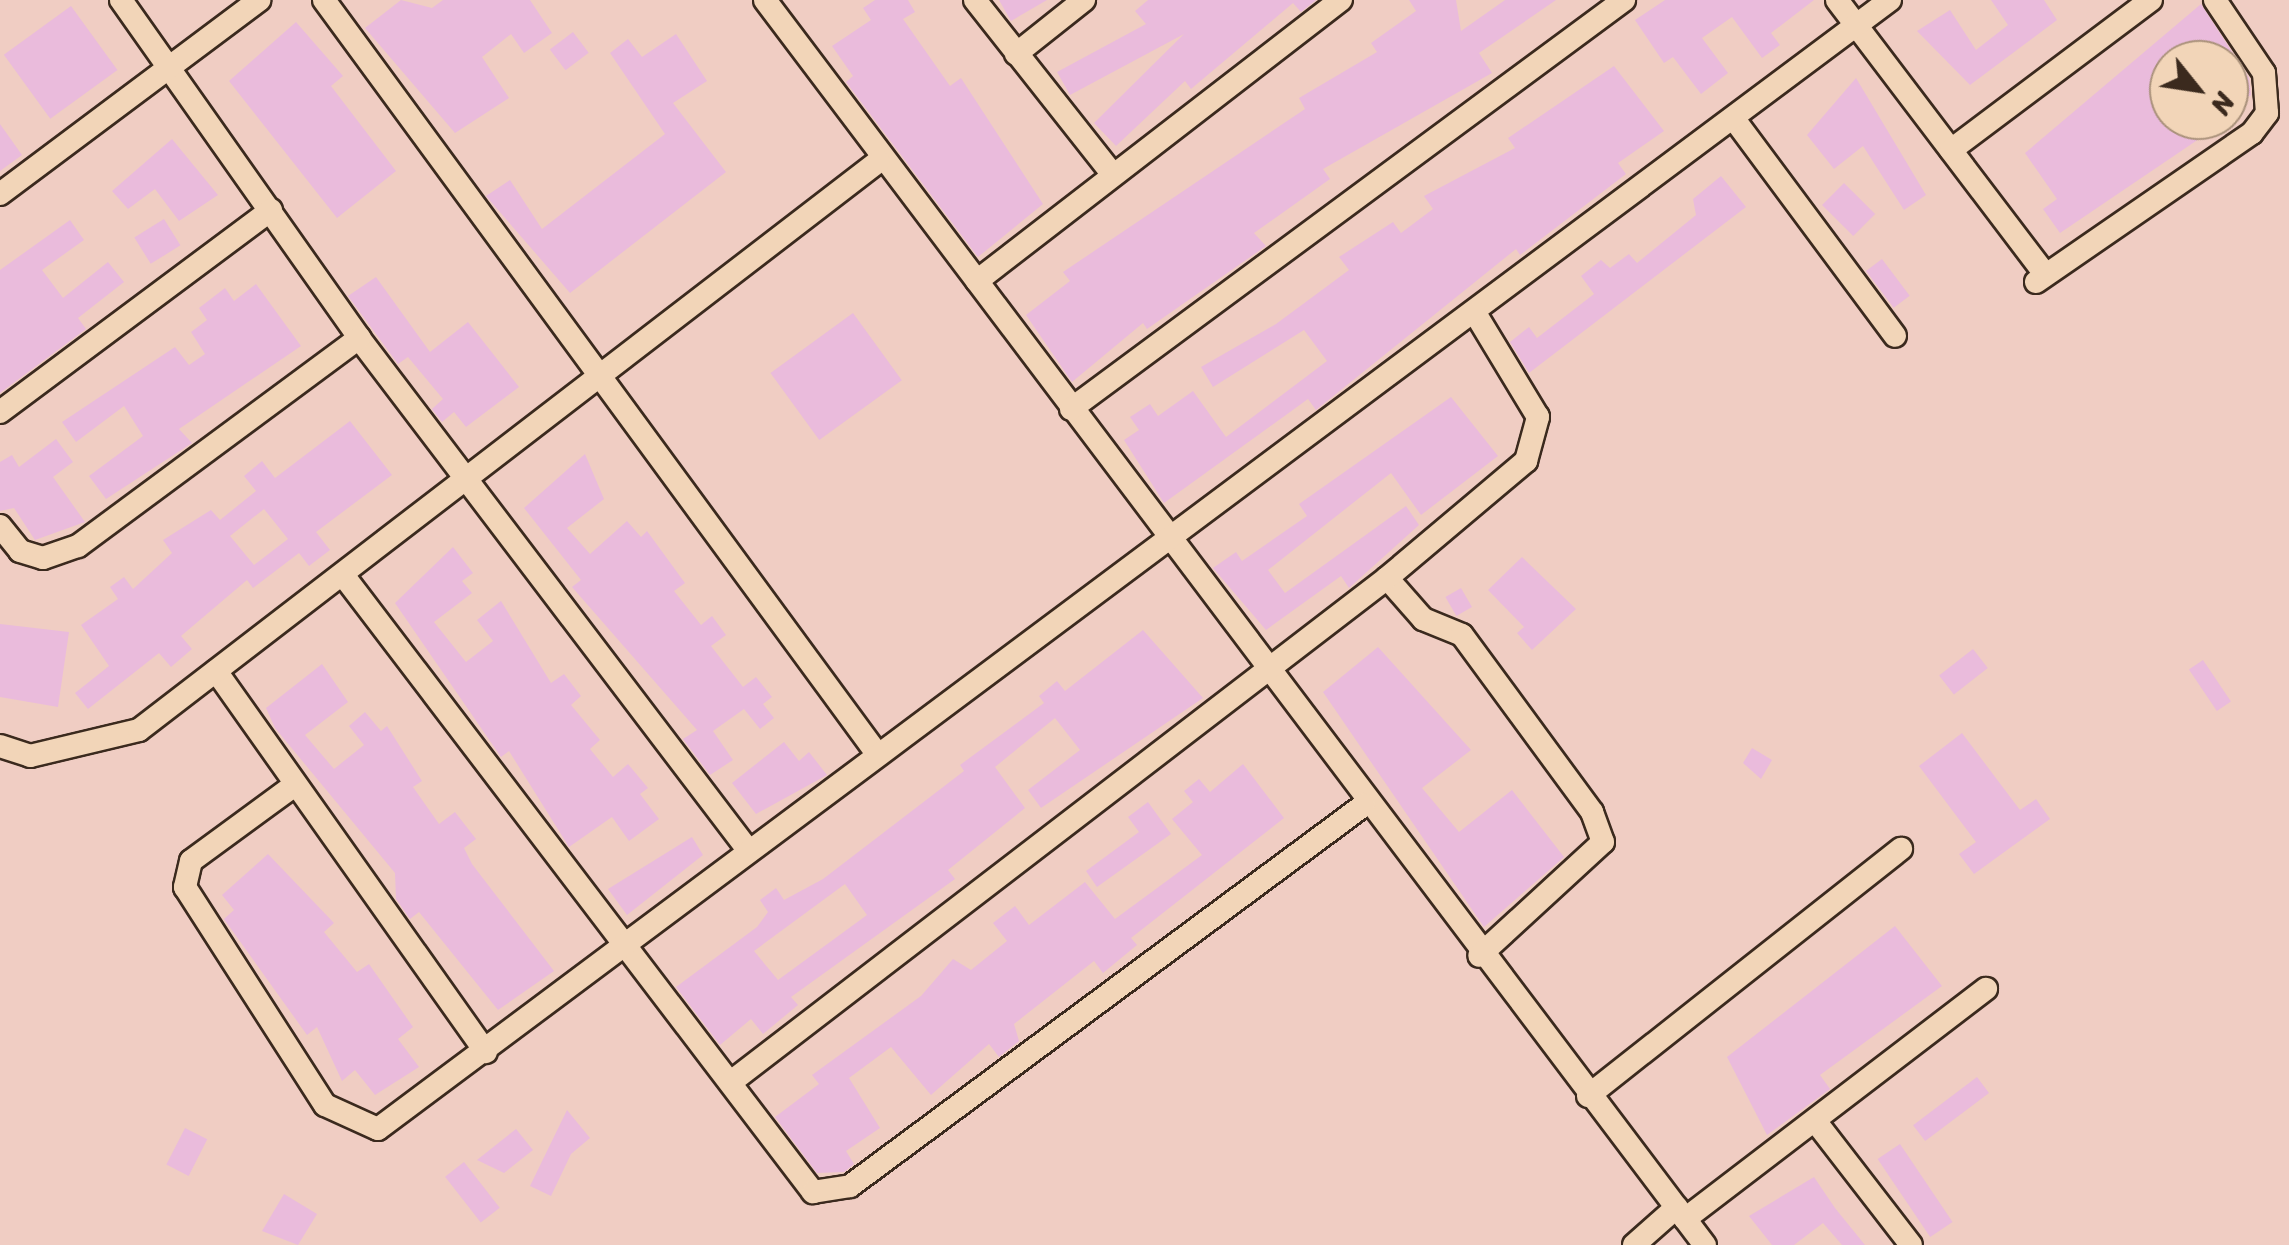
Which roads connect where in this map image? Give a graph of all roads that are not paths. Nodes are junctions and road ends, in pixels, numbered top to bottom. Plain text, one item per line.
1 (121, 0) edge
2 (259, 0) edge
3 (324, 0) edge
4 (795, 0) edge
5 (974, 0) edge
6 (1084, 0) edge
7 (1341, 0) edge
8 (1836, 0) edge
9 (1890, 0) edge
10 (2150, 0) edge
11 (2214, 0) edge
12 (1617, 2) edge
13 (770, 7) edge
14 (1855, 26) junction
15 (1016, 54) junction
16 (171, 66) junction
17 (1734, 119) junction
18 (1952, 150) junction
19 (879, 161) junction
20 (1111, 172) junction
21 (0, 194) edge
22 (271, 210) junction
23 (978, 282) junction
24 (1475, 313) junction
25 (1895, 336) dead end
26 (358, 338) junction
27 (594, 376) junction
28 (1071, 408) junction
29 (0, 412) edge
30 (465, 472) junction
31 (0, 526) edge
32 (1166, 542) junction
33 (344, 575) junction
34 (1387, 578) junction
35 (1262, 667) junction
36 (216, 672) junction
37 (0, 746) edge
38 (878, 755) junction
39 (292, 787) junction
40 (1364, 805) junction
41 (1900, 849) dead end
42 (748, 850) junction
43 (622, 950) junction
44 (1478, 956) junction
45 (1986, 989) dead end
46 (486, 1052) junction
47 (731, 1082) junction
48 (1588, 1096) junction
49 (1816, 1122) junction
50 (1681, 1213) junction
51 (1634, 1245) edge
52 (1705, 1245) edge
53 (1912, 1245) edge

1 - 16 street
2 - 16 street
3 - 27 street
4 - 13 street
5 - 15 street
6 - 15 street
7 - 20 street
8 - 14 street
9 - 14 street
10 - 18 street
11 - 18 street
12 - 28 street
13 - 19 street
14 - 17 street
14 - 18 street
15 - 20 street
16 - 21 street
16 - 22 street
17 - 24 street
17 - 25 street
19 - 23 street
19 - 27 street
20 - 23 street
22 - 26 street
22 - 29 street
23 - 28 street
24 - 32 street
24 - 34 street
26 - 30 street
26 - 31 street
27 - 30 street
27 - 38 street
28 - 32 street
30 - 33 street
30 - 42 street
32 - 35 street
32 - 38 street
33 - 36 street
33 - 43 street
34 - 35 street
34 - 44 street
35 - 40 street
35 - 47 street
36 - 37 street
36 - 39 street
38 - 42 street
39 - 46 street
39 - 46 street
40 - 44 street
40 - 47 street
41 - 48 street
42 - 43 street
43 - 46 street
43 - 47 street
44 - 48 street
45 - 49 street
48 - 50 street
49 - 50 street
49 - 53 street
50 - 51 street
50 - 52 street

